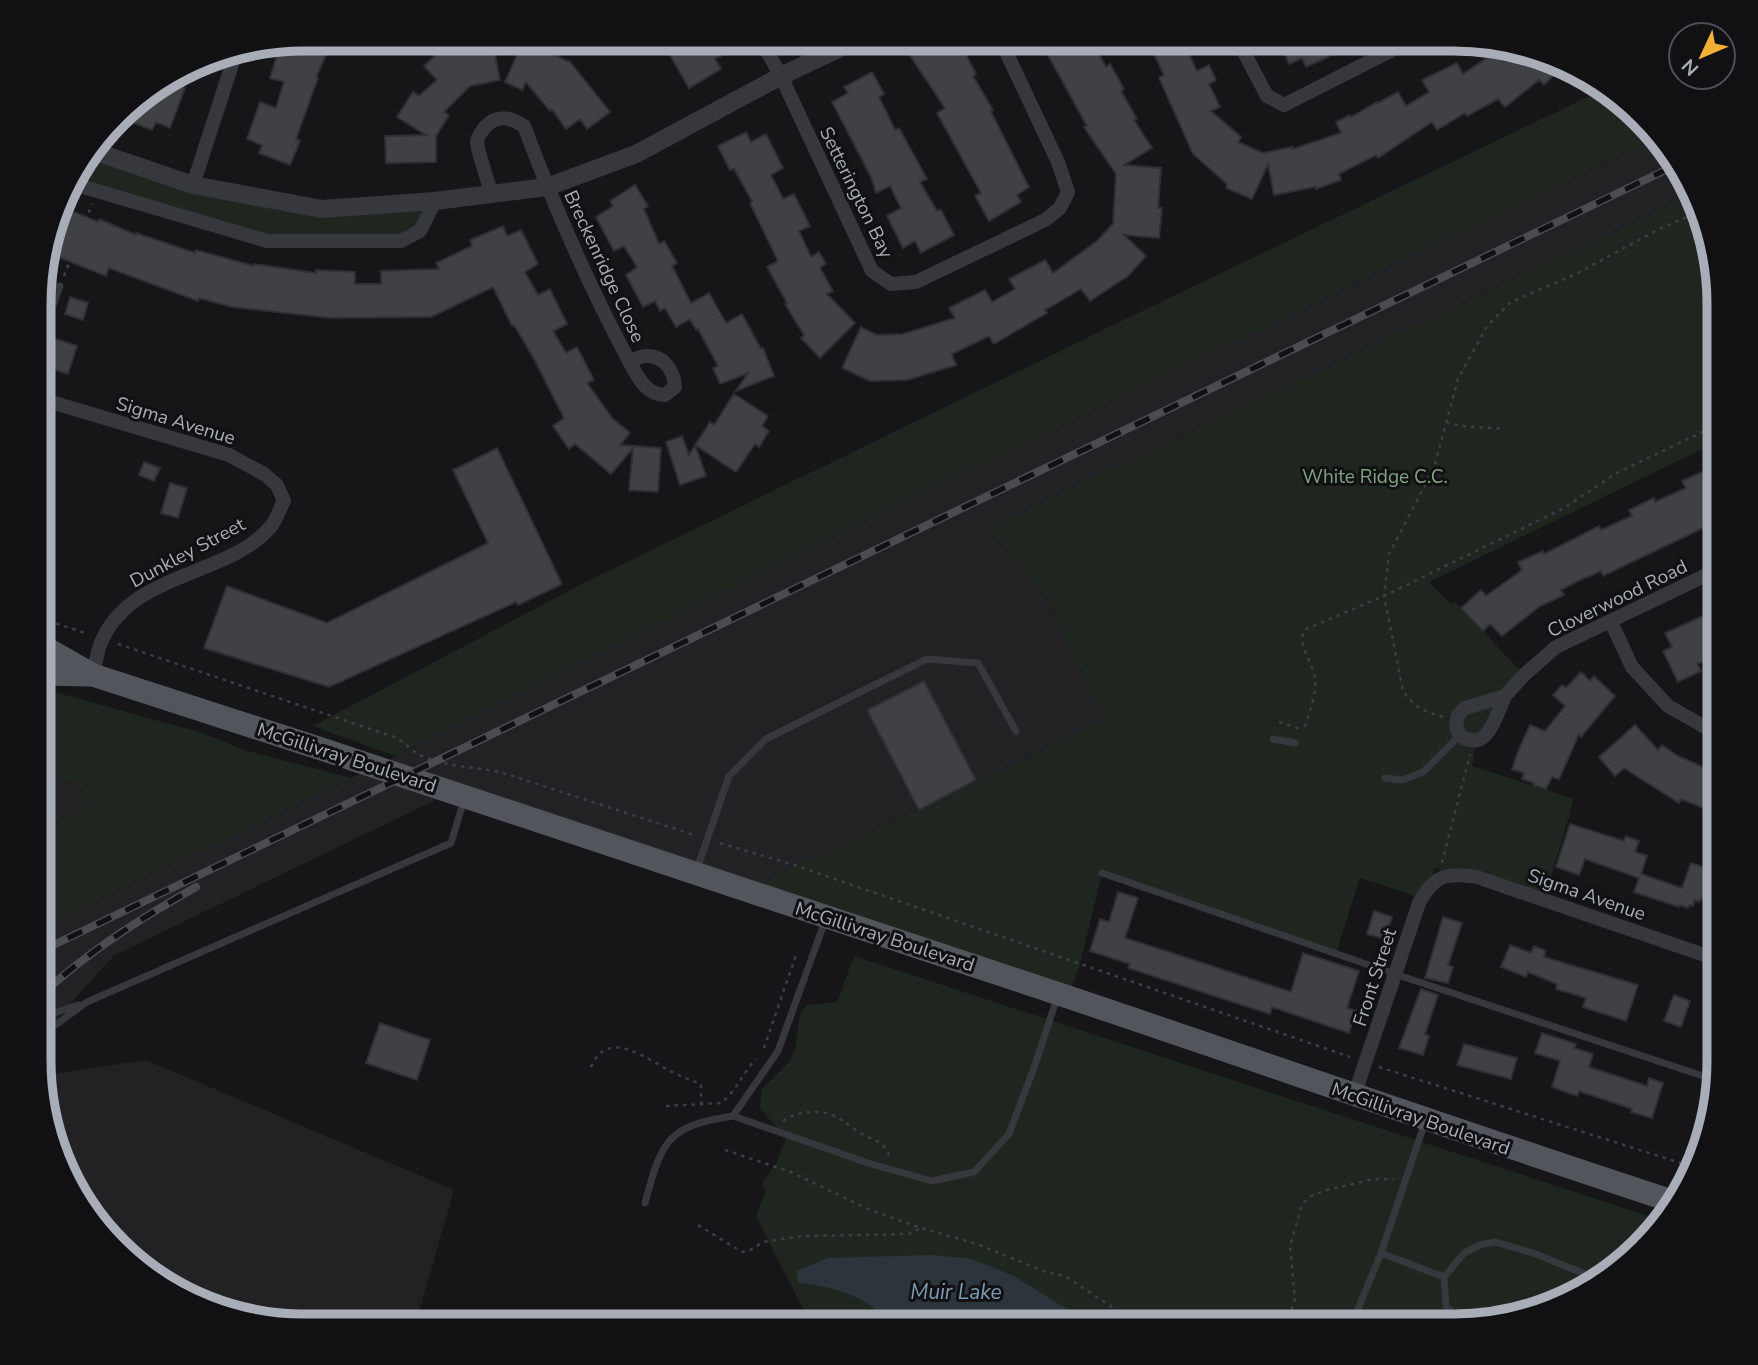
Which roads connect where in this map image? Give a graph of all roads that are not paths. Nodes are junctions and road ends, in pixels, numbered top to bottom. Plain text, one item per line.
1 (767, 51) edge
2 (834, 51) edge
3 (1006, 51) edge
4 (1243, 51) edge
5 (1390, 51) edge
6 (234, 60) edge
7 (781, 76) junction
8 (100, 153) edge
9 (192, 185) junction
10 (80, 186) edge
11 (547, 187) junction
12 (492, 195) junction
13 (435, 201) junction
14 (60, 286) road end
15 (51, 311) edge
16 (629, 361) dead end
17 (51, 402) edge
18 (284, 500) joint
19 (1707, 575) edge
20 (1611, 622) junction
21 (51, 651) edge
22 (51, 674) edge
23 (93, 675) junction
24 (1505, 696) junction
25 (1707, 728) edge
26 (1016, 731) dead end
27 (1462, 732) junction
28 (1273, 738) dead end
29 (1295, 743) dead end
30 (1385, 778) dead end
31 (465, 796) junction
32 (695, 873) junction
33 (1102, 873) dead end
34 (1441, 877) joint
35 (827, 917) junction
36 (1707, 956) edge
37 (1395, 974) junction
38 (1058, 994) junction
39 (87, 1002) junction
40 (51, 1014) edge
41 (51, 1029) edge
42 (1707, 1077) edge
43 (1354, 1096) junction
44 (733, 1116) junction
45 (1425, 1121) junction
46 (1667, 1199) edge
47 (645, 1203) dead end
48 (1381, 1253) junction
49 (1589, 1276) edge
50 (1444, 1277) junction
51 (1356, 1314) edge
52 (1454, 1314) edge

1 - 7 street
2 - 7 street
3 - 7 street, Setterington Bay
4 - 5 street
6 - 9 street
7 - 11 street
8 - 9 street
9 - 13 street
10 - 13 street
11 - 12 street
11 - 12 street, Breckenridge Close
11 - 16 street, Breckenridge Close
12 - 13 street
14 - 15 lane
17 - 18 street, Sigma Avenue
18 - 23 street, Dunkley Street
19 - 20 street, Cloverwood Road
20 - 24 street, Cloverwood Road
20 - 25 street
21 - 23 main road, McGillivray Boulevard
22 - 23 main road, McGillivray Boulevard
23 - 31 main road, McGillivray Boulevard
24 - 27 street, Cloverwood Road
24 - 27 street, Cloverwood Road
26 - 32 lane
27 - 30 lane
28 - 29 lane
31 - 32 main road, McGillivray Boulevard
31 - 39 lane
32 - 35 main road, McGillivray Boulevard
33 - 37 lane
34 - 36 street, Sigma Avenue
34 - 37 street, Front Street
35 - 38 main road, McGillivray Boulevard
35 - 44 lane
37 - 42 lane
37 - 43 street, Front Street
38 - 43 main road, McGillivray Boulevard
38 - 44 lane
39 - 40 lane
39 - 41 lane
43 - 45 main road, McGillivray Boulevard
44 - 47 lane
45 - 46 main road, McGillivray Boulevard
45 - 48 lane
48 - 50 lane
48 - 51 lane
49 - 50 lane
50 - 52 lane

